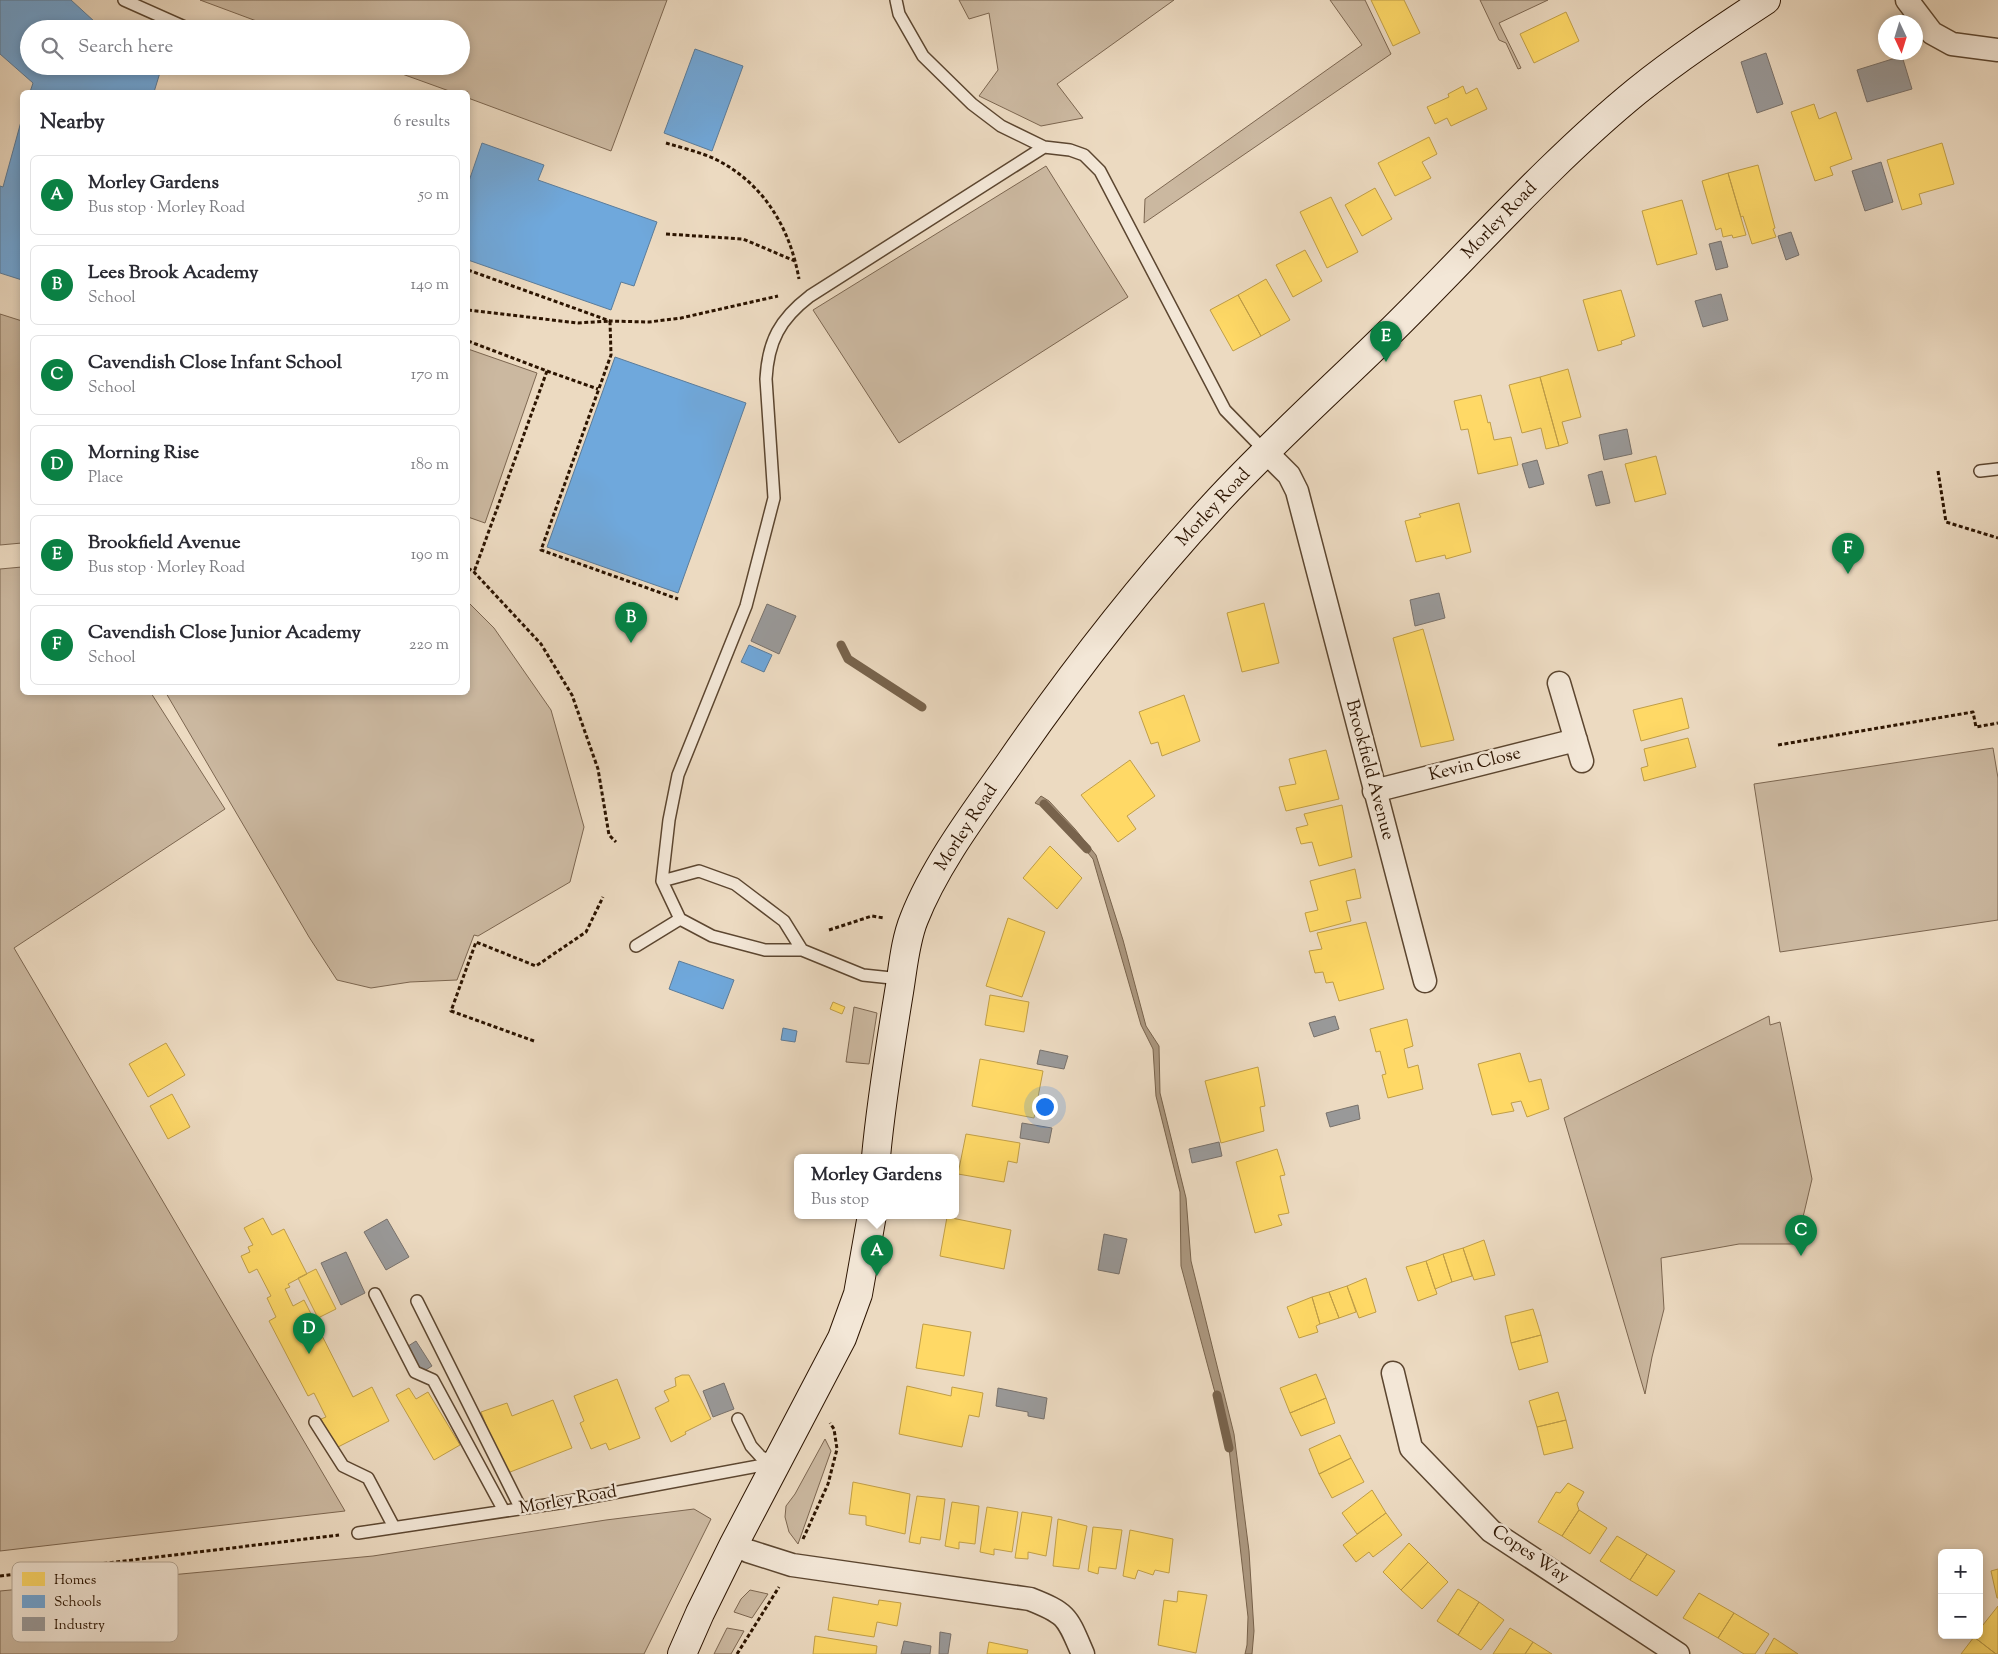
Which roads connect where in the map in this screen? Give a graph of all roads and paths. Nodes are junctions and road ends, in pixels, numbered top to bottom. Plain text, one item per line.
1 (124, 0) edge
2 (896, 0) edge
3 (1766, 0) edge
4 (1907, 0) edge
5 (169, 20) edge
6 (1998, 50) edge
7 (666, 143) dead end
8 (1044, 147) junction
9 (666, 234) dead end
10 (796, 262) junction
11 (470, 271) edge
12 (810, 296) junction
13 (470, 310) edge
14 (610, 321) junction
15 (470, 342) edge
16 (547, 371) junction
17 (599, 389) junction
18 (1266, 452) junction
19 (1998, 469) edge
20 (1938, 471) dead end
21 (1980, 472) dead end
22 (1998, 538) edge
23 (470, 569) edge
24 (474, 572) junction
25 (678, 599) dead end
26 (1559, 683) dead end
27 (1998, 722) edge
28 (1778, 746) dead end
29 (1374, 791) junction
30 (616, 842) dead end
31 (662, 881) junction
32 (602, 896) dead end
33 (884, 918) dead end
34 (680, 919) junction
35 (829, 930) dead end
36 (636, 946) dead end
37 (802, 950) junction
38 (901, 979) junction
39 (1426, 981) dead end
40 (534, 1041) dead end
41 (876, 1154) edge
42 (871, 1219) edge
43 (375, 1294) dead end
44 (417, 1301) dead end
45 (1393, 1373) dead end
46 (812, 1395) junction
47 (738, 1419) dead end
48 (315, 1422) dead end
49 (778, 1462) junction
50 (521, 1509) junction
51 (504, 1511) junction
52 (394, 1527) junction
53 (358, 1533) joint
54 (734, 1544) junction
55 (117, 1562) edge
56 (792, 1565) junction
57 (682, 1654) edge
58 (737, 1654) edge
59 (1083, 1654) edge
60 (1678, 1654) edge

1 - 5 lane
2 - 8 lane
3 - 18 street, Morley Road
4 - 6 street
7 - 10 path
8 - 12 lane
8 - 18 lane
9 - 10 path
10 - 12 path
11 - 14 path
12 - 14 path
12 - 31 lane
13 - 14 path
14 - 17 path
15 - 16 path
16 - 17 path
16 - 24 path
17 - 25 path
18 - 29 street, Brookfield Avenue
18 - 38 street, Morley Road
19 - 21 lane
20 - 22 path
23 - 24 path
24 - 30 path
26 - 29 street, Kevin Close
27 - 28 path
29 - 39 street, Brookfield Avenue
31 - 34 lane
31 - 37 lane
32 - 40 path
33 - 35 path
34 - 36 lane
34 - 37 lane
37 - 38 lane
38 - 41 street, Morley Road
42 - 46 street
43 - 51 lane
44 - 50 lane
45 - 60 street, Copes Way
46 - 49 street
46 - 56 path
47 - 49 lane
48 - 52 lane
49 - 50 lane, Morley Road
49 - 54 street
50 - 51 lane, Morley Road
51 - 52 lane, Morley Road
52 - 53 lane, Morley Road
53 - 55 path
54 - 56 street
54 - 57 street
56 - 58 path
56 - 59 street

